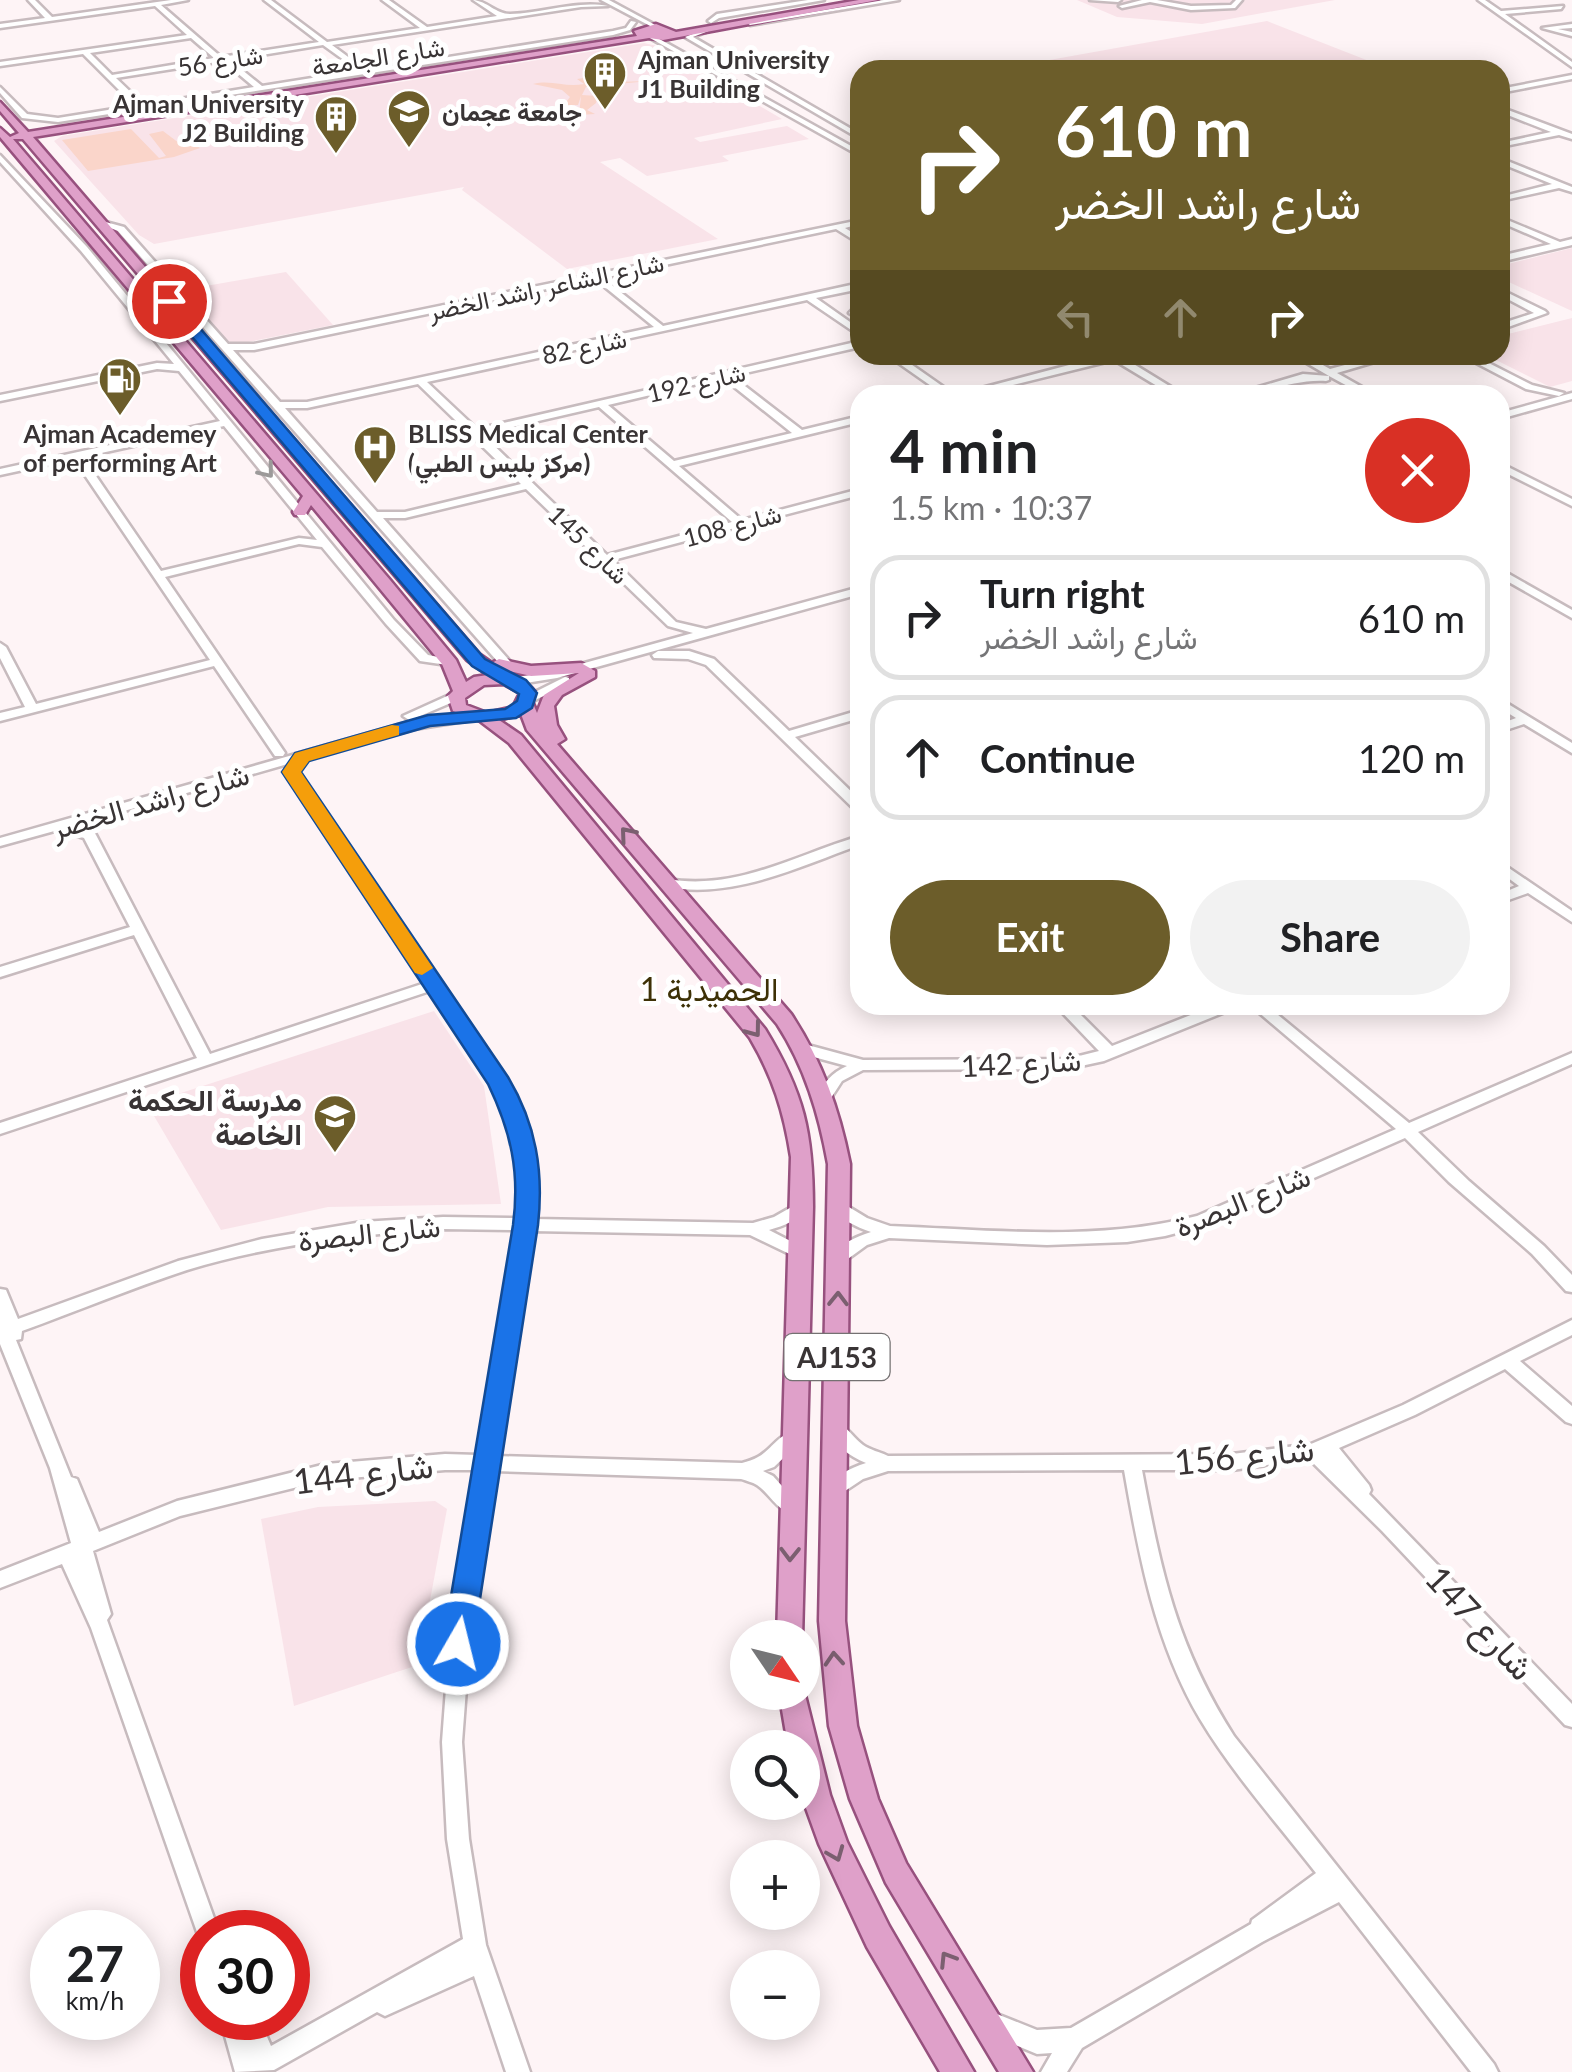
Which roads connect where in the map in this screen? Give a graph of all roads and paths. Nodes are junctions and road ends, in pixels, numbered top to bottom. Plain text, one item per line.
1 (30, 0) edge
2 (185, 0) edge
3 (267, 0) edge
4 (385, 0) edge
5 (476, 0) edge
6 (594, 0) edge
7 (874, 0) edge
8 (896, 0) edge
9 (1093, 0) edge
10 (1151, 0) edge
11 (1239, 0) edge
12 (1482, 0) edge
13 (610, 3) edge
14 (830, 3) edge
15 (1120, 3) edge
16 (156, 4) junction
17 (1189, 4) edge
18 (581, 5) junction
19 (1561, 7) dead end
20 (1212, 8) junction
21 (1500, 13) junction
22 (504, 17) junction
23 (50, 19) junction
24 (1209, 20) dead end
25 (713, 23) junction
26 (1572, 24) edge
27 (738, 25) junction
28 (1516, 25) junction
29 (0, 26) edge
30 (426, 29) junction
31 (646, 30) junction
32 (672, 34) junction
33 (1572, 34) edge
34 (193, 36) junction
35 (325, 44) junction
36 (690, 44) junction
37 (521, 47) junction
38 (548, 51) junction
39 (85, 52) junction
40 (221, 58) junction
41 (705, 58) junction
42 (719, 58) junction
43 (0, 64) edge
44 (1572, 65) edge
45 (401, 76) junction
46 (424, 76) dead end
47 (110, 77) junction
48 (1572, 77) edge
49 (346, 79) junction
50 (261, 88) junction
51 (1510, 88) edge
52 (275, 90) junction
53 (779, 95) junction
54 (2, 97) edge
55 (134, 106) junction
56 (153, 110) junction
57 (174, 111) junction
58 (802, 112) junction
59 (1510, 112) edge
60 (820, 114) junction
61 (5, 118) edge
62 (81, 120) junction
63 (95, 124) junction
64 (1572, 129) edge
65 (850, 130) edge
66 (1559, 132) junction
67 (10, 135) edge
68 (1572, 137) edge
69 (850, 140) edge
70 (1510, 143) edge
71 (850, 148) edge
72 (40, 152) junction
73 (0, 157) edge
74 (1510, 164) edge
75 (4, 169) edge
76 (63, 178) junction
77 (1572, 182) edge
78 (1560, 185) junction
79 (1572, 190) edge
80 (1510, 197) edge
81 (51, 202) junction
82 (102, 223) junction
83 (1510, 223) edge
84 (850, 224) edge
85 (838, 227) junction
86 (68, 229) junction
87 (88, 233) junction
88 (850, 235) edge
89 (1572, 242) edge
90 (1559, 245) junction
91 (1510, 257) edge
92 (593, 277) junction
93 (131, 280) junction
94 (850, 289) edge
95 (845, 290) junction
96 (121, 294) junction
97 (850, 294) edge
98 (1510, 297) edge
99 (808, 298) junction
100 (139, 315) junction
101 (165, 322) junction
102 (1510, 324) edge
103 (850, 326) edge
104 (660, 329) junction
105 (182, 342) junction
106 (224, 346) junction
107 (254, 346) junction
108 (850, 346) edge
109 (173, 356) junction
110 (233, 357) junction
111 (906, 365) edge
112 (1078, 365) edge
113 (1128, 365) edge
114 (1297, 365) edge
115 (1313, 365) edge
116 (1360, 365) edge
117 (1486, 365) edge
118 (156, 366) junction
119 (183, 368) junction
120 (1307, 373) junction
121 (1328, 375) junction
122 (242, 376) junction
123 (726, 376) junction
124 (421, 381) junction
125 (936, 385) edge
126 (999, 385) edge
127 (1162, 385) edge
128 (1268, 385) edge
129 (1342, 385) edge
130 (1349, 385) edge
131 (1529, 387) junction
132 (1558, 396) junction
133 (1572, 396) edge
134 (0, 398) edge
135 (1534, 400) junction
136 (601, 404) junction
137 (276, 405) junction
138 (307, 405) junction
139 (1510, 409) edge
140 (1510, 410) edge
141 (287, 418) junction
142 (850, 422) edge
143 (231, 427) junction
144 (474, 433) junction
145 (800, 434) junction
146 (266, 442) junction
147 (77, 456) junction
148 (672, 465) junction
149 (0, 472) edge
150 (1510, 475) edge
151 (528, 485) junction
152 (334, 493) junction
153 (353, 494) junction
154 (311, 495) junction
155 (850, 495) edge
156 (1569, 502) edge
157 (300, 512) junction
158 (405, 515) junction
159 (372, 516) junction
160 (739, 524) junction
161 (314, 528) junction
162 (388, 540) junction
163 (299, 541) junction
164 (328, 544) junction
165 (604, 559) junction
166 (160, 575) junction
167 (355, 576) junction
168 (1510, 578) edge
169 (385, 583) junction
170 (850, 593) edge
171 (850, 600) edge
172 (400, 601) junction
173 (1572, 614) edge
174 (390, 622) junction
175 (672, 624) junction
176 (712, 635) junction
177 (668, 643) junction
178 (0, 647) edge
179 (658, 655) junction
180 (218, 661) junction
181 (710, 662) junction
182 (450, 663) junction
183 (585, 671) junction
184 (509, 676) junction
185 (458, 693) junction
186 (527, 701) junction
187 (32, 709) junction
188 (1510, 709) edge
189 (0, 717) edge
190 (480, 717) junction
191 (850, 717) edge
192 (1526, 719) junction
193 (413, 724) junction
194 (1510, 725) edge
195 (787, 736) junction
196 (404, 743) dead end
197 (1572, 750) edge
198 (279, 753) junction
199 (302, 757) junction
200 (568, 764) junction
201 (258, 769) junction
202 (296, 778) junction
203 (850, 797) edge
204 (108, 812) junction
205 (56, 826) junction
206 (0, 832) edge
207 (89, 835) junction
208 (0, 842) edge
209 (850, 843) edge
210 (1510, 873) edge
211 (667, 882) junction
212 (720, 886) junction
213 (1530, 888) junction
214 (1510, 895) edge
215 (696, 916) junction
216 (1572, 918) edge
217 (138, 930) junction
218 (0, 972) edge
219 (434, 985) junction
220 (1072, 1015) edge
221 (1205, 1015) edge
222 (1269, 1015) edge
223 (804, 1049) junction
224 (1110, 1053) junction
225 (1572, 1058) edge
226 (206, 1060) junction
227 (863, 1065) junction
228 (824, 1097) junction
229 (0, 1129) edge
230 (1403, 1132) junction
231 (802, 1206) junction
232 (839, 1207) junction
233 (525, 1225) junction
234 (753, 1229) junction
235 (889, 1232) junction
236 (1538, 1250) junction
237 (802, 1254) junction
238 (839, 1256) junction
239 (1572, 1276) edge
240 (1572, 1286) edge
241 (0, 1296) edge
242 (4, 1328) edge
243 (1572, 1328) edge
244 (1512, 1358) junction
245 (1572, 1413) edge
246 (835, 1430) junction
247 (793, 1438) junction
248 (1320, 1449) junction
249 (888, 1463) junction
250 (485, 1464) junction
251 (1132, 1464) junction
252 (743, 1471) junction
253 (833, 1492) junction
254 (792, 1506) junction
255 (80, 1547) junction
256 (0, 1580) edge
257 (790, 1620) edge
258 (797, 1710) edge
259 (1570, 1712) edge
260 (1337, 1882) junction
261 (200, 1910) edge
262 (478, 1953) junction
263 (984, 2019) junction
264 (240, 2040) edge
265 (250, 2040) edge
266 (1074, 2040) junction
267 (253, 2069) edge
268 (518, 2072) edge
269 (958, 2072) edge
270 (1017, 2072) edge
271 (1053, 2072) edge
272 (1486, 2072) edge

1 - 23 street
2 - 16 street
3 - 35 street
4 - 30 street
5 - 22 street
6 - 13 street
6 - 18 street, شارع 56
7 - 14 main road, شارع الجامعة
8 - 14 street
9 - 15 street
10 - 15 street
10 - 17 street
11 - 20 street
12 - 21 street
13 - 18 street, شارع 56
13 - 31 street
13 - 31 street
14 - 25 main road, شارع الجامعة
14 - 25 street
14 - 27 street
16 - 23 street
16 - 34 street
17 - 20 street
18 - 22 street, شارع 56
19 - 21 street
20 - 24 street
21 - 28 street
22 - 30 street, شارع 56
23 - 29 street
25 - 27 main road
25 - 31 main road, شارع الجامعة
25 - 32 main road, شارع الجامعة
26 - 28 street
26 - 33 street
27 - 36 street
28 - 44 street
30 - 35 street, شارع 56
31 - 32 main road
31 - 37 street
31 - 38 main road, شارع الجامعة
31 - 71 street
32 - 36 street
34 - 39 street
34 - 40 street
35 - 40 street, شارع 56
35 - 49 street
36 - 41 street
36 - 42 street
37 - 38 main road
37 - 49 street
38 - 45 main road, شارع الجامعة
38 - 49 main road, شارع الجامعة
39 - 43 street
39 - 47 street
40 - 47 street, شارع 56
40 - 50 street
41 - 42 street
41 - 53 street
42 - 53 street
45 - 46 main road
45 - 49 main road, شارع الجامعة
47 - 55 street
48 - 51 street
49 - 50 street
49 - 52 main road, شارع الجامعة
49 - 56 main road, شارع الجامعة
50 - 52 main road
50 - 56 street
52 - 57 main road, شارع الجامعة
53 - 58 street
53 - 60 street
54 - 55 street
54 - 61 main road
55 - 56 street
56 - 57 main road
56 - 63 main road, شارع الجامعة
57 - 62 main road, شارع الجامعة
57 - 67 main road
58 - 60 street
58 - 69 street
59 - 66 street
60 - 65 street
61 - 62 main road
61 - 67 main road
62 - 67 main road, شارع الجامعة
63 - 67 main road, شارع الجامعة
63 - 72 main road
64 - 66 street
66 - 68 street
66 - 70 street
67 - 72 main road
67 - 76 main road
67 - 81 main road
72 - 76 main road
73 - 75 street
74 - 78 street
75 - 81 street
76 - 82 main road
77 - 78 street
78 - 79 street
78 - 80 street
81 - 86 street
81 - 87 main road
82 - 106 street
82 - 122 main road
83 - 90 street
84 - 85 street, شارع الشاعر راشد الخضر
85 - 88 street
85 - 92 street, شارع الشاعر راشد الخضر
86 - 87 main road
86 - 96 street
87 - 93 main road
89 - 90 street
90 - 91 street
92 - 104 street
92 - 107 street, شارع الشاعر راشد الخضر
93 - 96 main road
93 - 101 main road
94 - 95 street, شارع 82
95 - 97 street
95 - 99 street, شارع 82
96 - 100 street
98 - 102 street
99 - 103 street
99 - 104 street, شارع 82
100 - 101 main road
100 - 109 street
101 - 105 main road
104 - 124 street, شارع 82
105 - 109 main road
105 - 146 main road
106 - 107 street, شارع الشاعر راشد الخضر
106 - 110 street
107 - 110 street, شارع الشاعر راشد الخضر
108 - 123 street, شارع 192
109 - 118 street
109 - 119 street
110 - 122 street
111 - 125 street
112 - 126 street
113 - 127 street
114 - 120 street
115 - 121 street
116 - 121 street
117 - 131 street
118 - 119 street
118 - 134 street
119 - 143 street
120 - 121 street
120 - 128 street
121 - 129 street
121 - 130 street
122 - 137 street
122 - 152 main road
123 - 136 street, شارع 192
123 - 145 street
124 - 138 street, شارع 82
124 - 144 street, شارع 145
131 - 132 street
131 - 135 street
132 - 133 street
132 - 135 street
132 - 140 street
135 - 139 street
136 - 144 street, شارع 192
136 - 148 street
137 - 138 street, شارع 82
137 - 141 street
138 - 141 street, شارع 82
141 - 153 street
142 - 145 street
143 - 146 main road
143 - 147 street
143 -> 157 street
144 - 151 street, شارع 145
145 - 148 street
146 - 154 main road
147 - 149 street
147 - 166 street
148 - 160 street
150 - 156 street
151 - 158 street
151 - 165 street, شارع 145
152 - 153 main road
152 - 162 main road
153 - 159 street
154 - 157 main road
154 - 169 main road
155 - 160 street, شارع 108
157 - 161 street
158 - 159 street
158 - 162 street
159 - 162 street
160 - 165 street, شارع 108
161 - 163 street
161 - 164 street
162 - 184 street
162 - 184 main road
163 - 164 street
163 - 166 street
164 - 167 street
165 - 175 street, شارع 145
166 - 180 street
167 - 169 main road
167 - 174 street
168 - 173 street
169 - 172 main road
170 - 176 street
171 - 176 street
172 - 174 main road
172 - 182 main road
174 - 182 street
175 - 176 street
175 - 177 street
176 - 177 street
176 - 179 street
176 - 181 street
177 - 183 street
178 - 187 street
179 - 181 street
179 - 183 street
180 - 187 street
180 - 198 street
181 - 195 street
182 - 185 main road
183 - 184 main road
183 - 186 street
183 - 200 main road
184 - 185 main road
184 - 186 main road
185 - 190 main road
185 - 198 street, شارع راشد الخضر
186 - 190 main road
186 - 200 main road, AJ153
187 - 189 street
188 - 192 street
190 - 193 street, شارع راشد الخضر
190 -> 231 main road, AJ153
191 - 195 street
192 - 194 street
192 - 197 street
193 - 196 street
193 - 199 street, شارع راشد الخضر
195 - 203 street
198 - 206 street, شارع راشد الخضر
199 - 201 street, شارع راشد الخضر
199 - 202 street
211 -> 200 main road, AJ153
201 - 202 street
201 - 204 street, شارع راشد الخضر
202 - 219 street
204 - 205 street, شارع راشد الخضر
204 - 207 street
205 - 207 street
205 - 208 street, شارع راشد الخضر
207 - 217 street
209 - 212 street
210 - 213 street
211 - 212 street
211 - 215 main road, AJ153
212 - 215 street
213 - 214 street
213 - 216 street
215 - 223 main road, AJ153
217 - 218 street
217 - 226 street
219 - 226 street
219 - 233 street
220 - 224 street
221 - 224 street, شارع 142
222 - 230 street
223 - 227 street, شارع 142
223 - 228 main road, AJ153
224 - 227 street, شارع 142
225 - 230 street, شارع البصرة
226 - 229 street
227 - 228 street
228 - 232 main road, AJ153
230 - 235 street, شارع البصرة
230 - 236 street
231 - 234 street, شارع البصرة
231 - 237 main road, AJ153
232 - 235 street, شارع البصرة
232 - 238 main road, AJ153
233 - 234 street, شارع البصرة
233 - 242 street, شارع البصرة
233 - 250 street
234 - 237 street, شارع البصرة
235 - 238 street, شارع البصرة
236 - 239 street
236 - 240 street
237 - 247 main road, AJ153
246 -> 238 main road, AJ153
241 - 242 street
242 - 255 street
243 - 244 street, شارع 156
244 - 245 street
244 - 248 street, شارع 156
246 - 249 street, شارع 156
246 - 253 main road, AJ153
247 - 252 street
247 - 254 main road, AJ153
248 - 251 street, شارع 156
248 - 259 street, شارع 147
249 - 251 street, شارع 156
249 - 253 street, شارع 156
250 - 252 street, شارع 144
250 - 255 street, شارع 144
250 - 262 street
251 - 260 street
252 - 254 street
263 -> 253 main road, AJ153
254 -> 257 main road, AJ153
255 - 256 street, شارع 144
255 - 261 street
258 -> 269 main road
260 - 266 street
260 - 272 street
262 - 267 street
262 - 268 street
263 - 266 street
263 - 270 main road, AJ153
264 - 267 street
265 - 267 street
266 - 271 street

